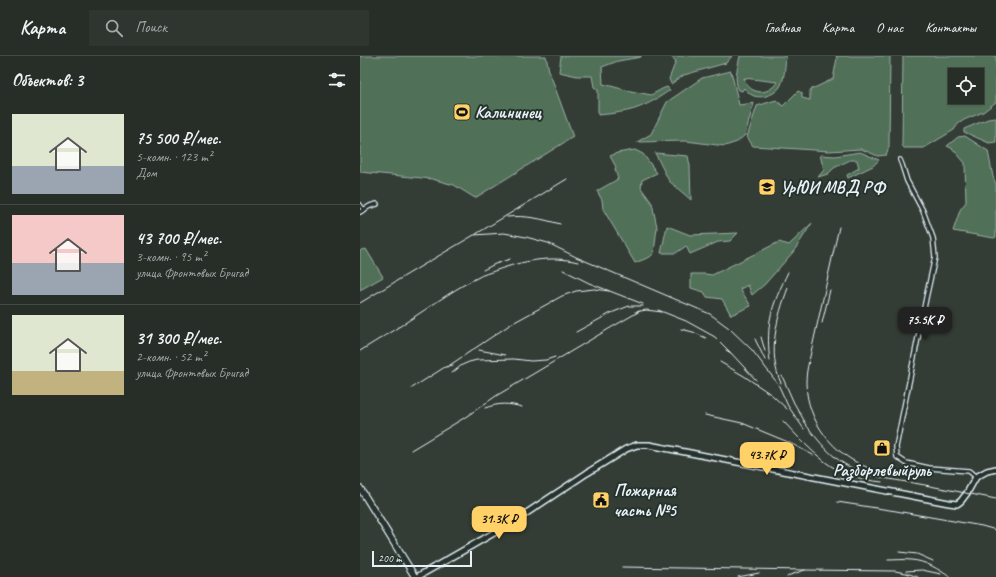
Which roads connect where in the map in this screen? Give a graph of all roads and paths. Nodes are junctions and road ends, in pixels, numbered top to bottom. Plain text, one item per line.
1 (900, 160) dead end
2 (377, 204) dead end
3 (360, 205) edge
4 (362, 211) edge
5 (996, 469) edge
6 (976, 477) junction
7 (360, 488) edge
8 (416, 577) edge

1 - 6 street
2 - 4 street
3 - 4 street
5 - 6 main road
6 - 8 main road
7 - 8 main road

